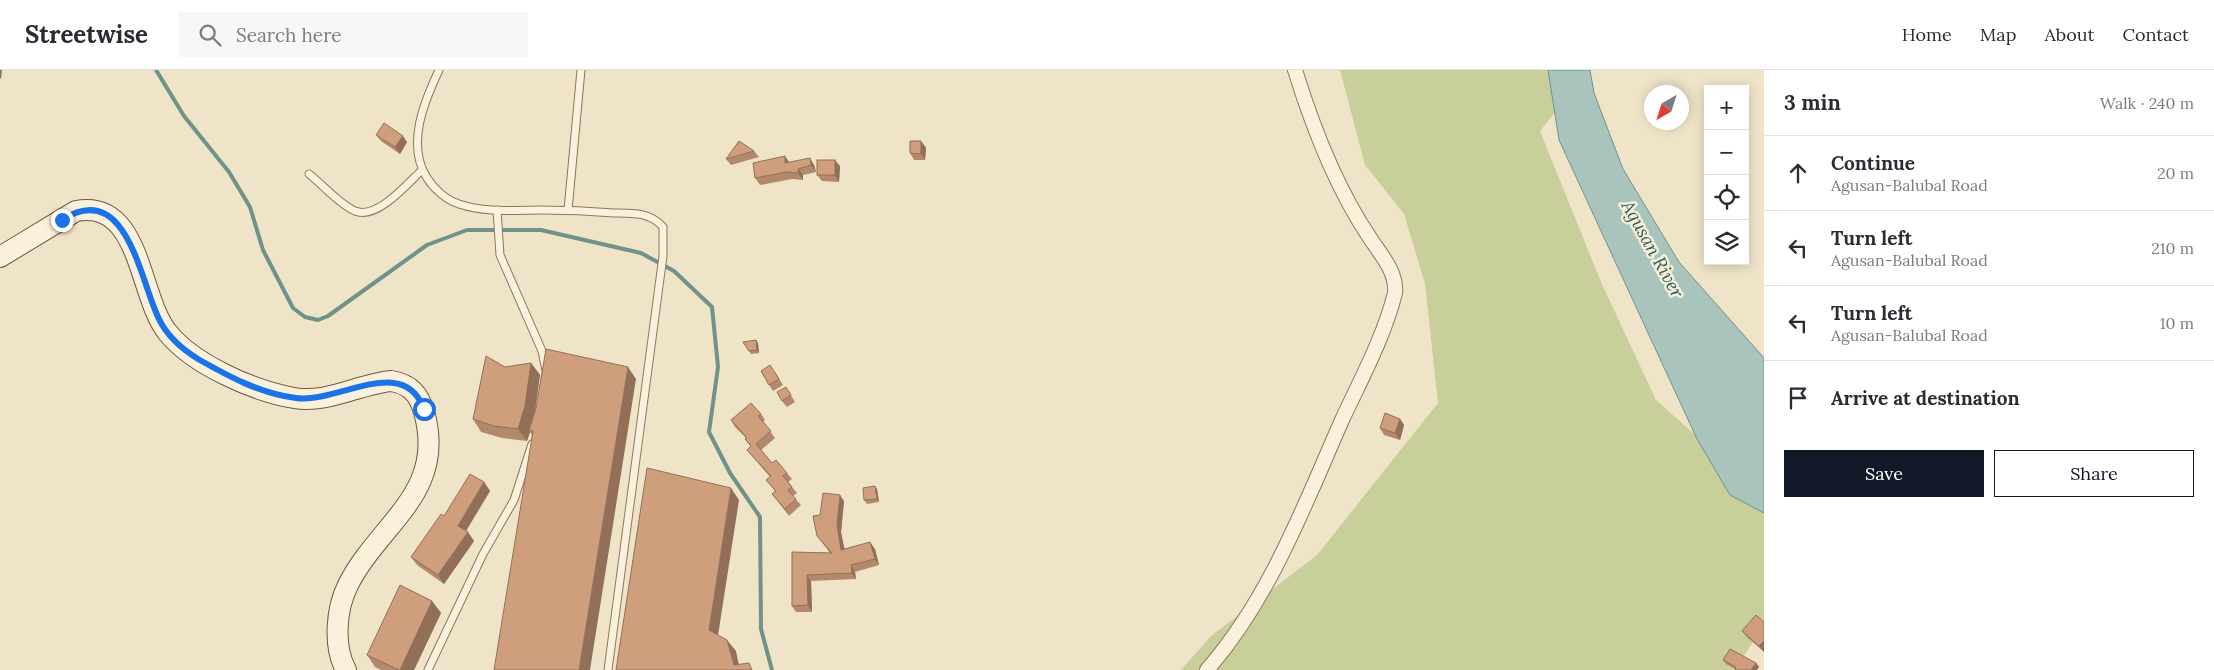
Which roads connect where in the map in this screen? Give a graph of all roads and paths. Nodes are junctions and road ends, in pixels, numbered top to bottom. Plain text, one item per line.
1 (439, 70) edge
2 (582, 70) edge
3 (1295, 70) edge
4 (422, 170) junction
5 (309, 174) dead end
6 (497, 210) junction
7 (568, 210) junction
8 (0, 257) edge
9 (545, 378) edge
10 (533, 438) edge
11 (346, 670) edge
12 (428, 670) edge
13 (608, 670) edge
14 (1207, 670) edge

1 - 4 lane
2 - 7 lane
3 - 14 street
4 - 5 lane
4 - 6 lane
6 - 7 lane
6 - 9 lane
7 - 13 lane
8 - 11 main road
10 - 12 lane

